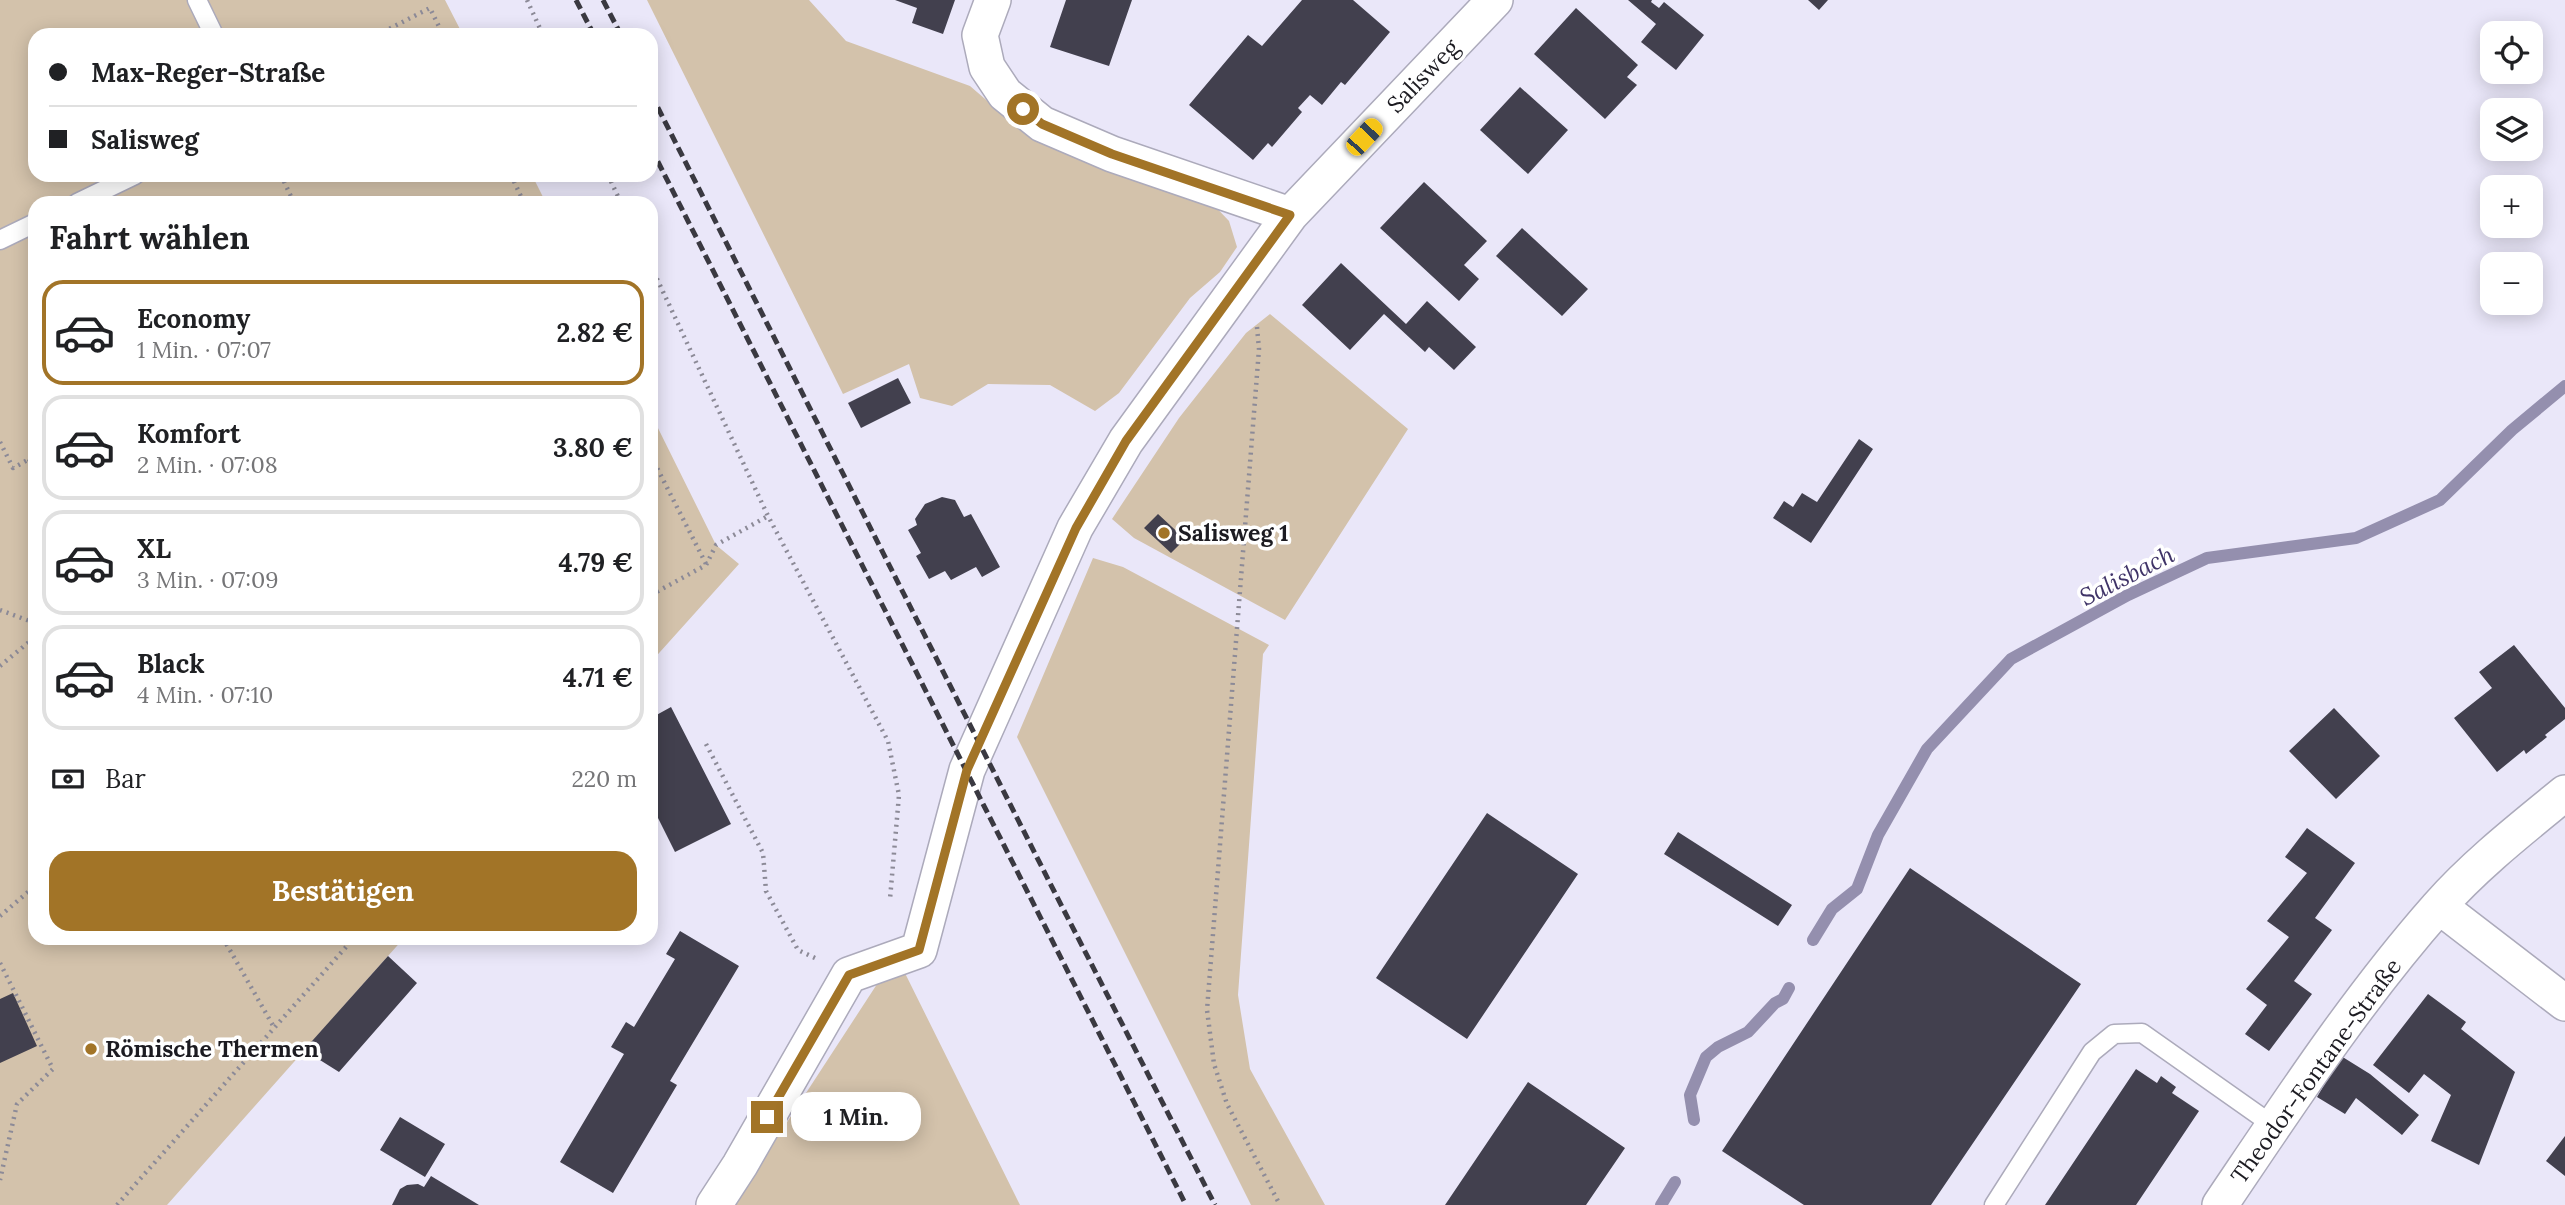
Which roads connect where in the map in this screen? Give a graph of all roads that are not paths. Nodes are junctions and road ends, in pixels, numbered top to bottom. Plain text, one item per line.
1 (197, 0) edge
2 (993, 0) edge
3 (1495, 0) edge
4 (211, 28) edge
5 (120, 182) edge
6 (92, 196) edge
7 (1290, 215) junction
8 (28, 226) edge
9 (0, 240) edge
10 (2565, 793) edge
11 (2439, 906) junction
12 (2565, 1003) edge
13 (2274, 1126) junction
14 (714, 1205) edge
15 (1994, 1205) edge
16 (2220, 1205) edge

1 - 4 lane
2 - 7 street
3 - 7 street, Salisweg
5 - 6 lane
7 - 14 street, Salisweg
8 - 9 lane
10 - 11 street, Theodor-Fontane-Straße
11 - 12 street
11 - 13 street, Theodor-Fontane-Straße
13 - 15 lane
13 - 16 street, Theodor-Fontane-Straße

